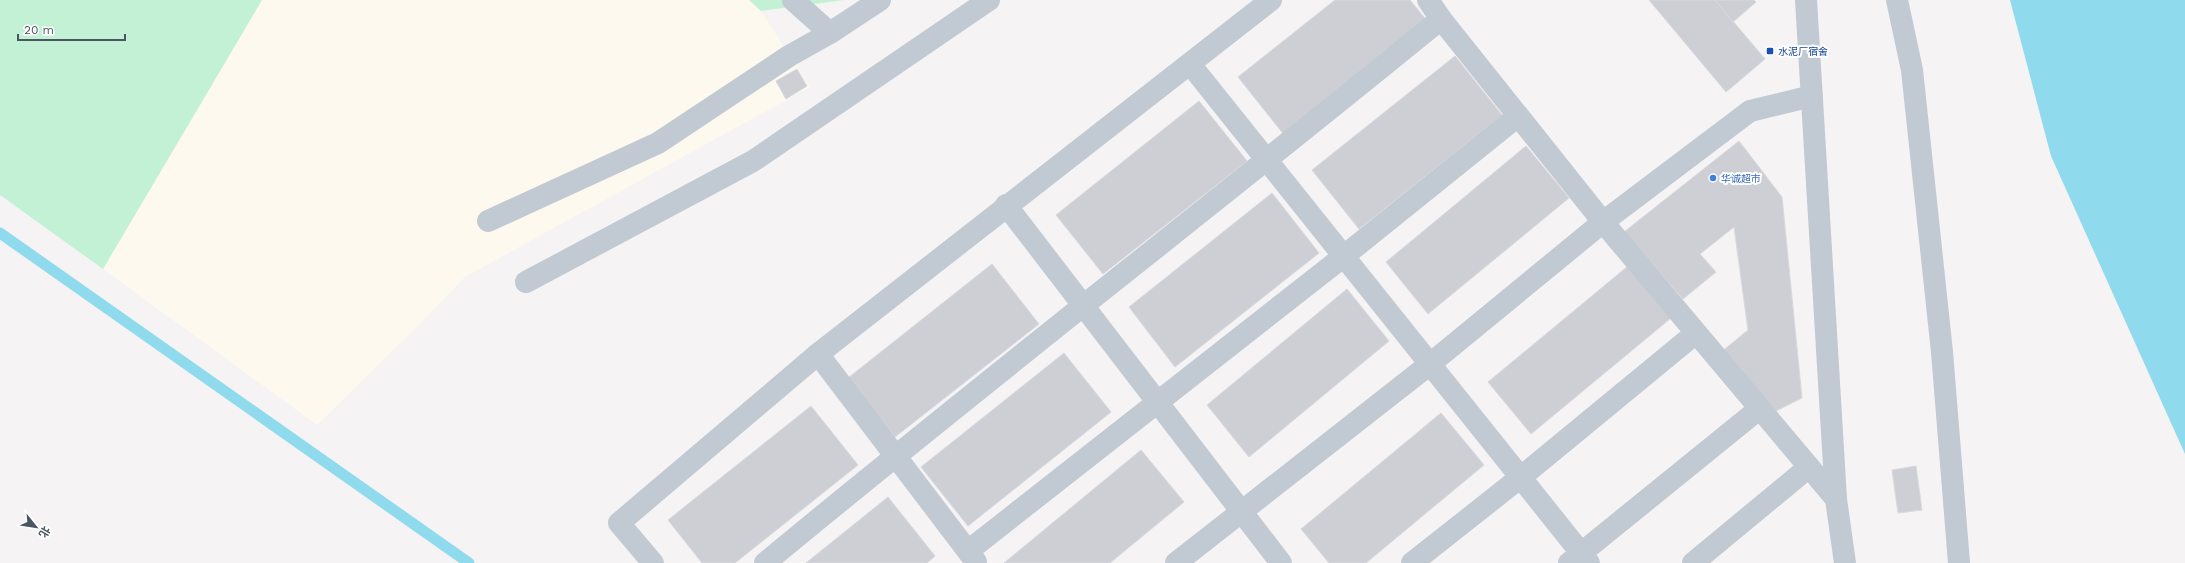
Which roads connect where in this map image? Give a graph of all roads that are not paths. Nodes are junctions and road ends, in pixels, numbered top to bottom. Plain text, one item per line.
1 (793, 0) edge
2 (880, 0) edge
3 (989, 0) edge
4 (1271, 0) edge
5 (1428, 0) edge
6 (1806, 0) edge
7 (1897, 0) edge
8 (1441, 19) junction
9 (830, 33) junction
10 (1190, 64) junction
11 (1812, 96) junction
12 (1518, 116) junction
13 (1268, 161) junction
14 (1006, 205) junction
15 (488, 222) dead end
16 (1603, 222) junction
17 (1344, 256) junction
18 (526, 282) dead end
19 (1083, 305) junction
20 (1696, 333) junction
21 (818, 354) junction
22 (1430, 364) junction
23 (1157, 401) junction
24 (1759, 409) junction
25 (895, 455) junction
26 (1809, 467) junction
27 (1521, 477) junction
28 (1836, 499) junction
29 (1241, 511) junction
30 (972, 557) edge
31 (1580, 560) edge
32 (653, 563) edge
33 (765, 563) edge
34 (1176, 563) edge
35 (1281, 563) edge
36 (1412, 563) edge
37 (1693, 563) edge
38 (1846, 563) edge
39 (1960, 563) edge

1 - 9 street
2 - 9 street
3 - 18 street
4 - 10 street
5 - 8 street
6 - 11 street
7 - 39 street
8 - 12 street
8 - 13 street
9 - 15 street
10 - 13 street
10 - 14 street
11 - 16 street
11 - 28 street
12 - 16 street
12 - 17 street
13 - 17 street
13 - 19 street
14 - 19 street
14 - 21 street
16 - 20 street
16 - 22 street
17 - 22 street
17 - 23 street
19 - 23 street
19 - 25 street
20 - 24 street
20 - 27 street
21 - 25 street
21 - 32 street
22 - 27 street
22 - 29 street
23 - 29 street
23 - 30 street
24 - 26 street
24 - 31 street
25 - 30 street
25 - 33 street
26 - 28 street
26 - 37 street
27 - 31 street
27 - 36 street
28 - 38 street
29 - 34 street
29 - 35 street

